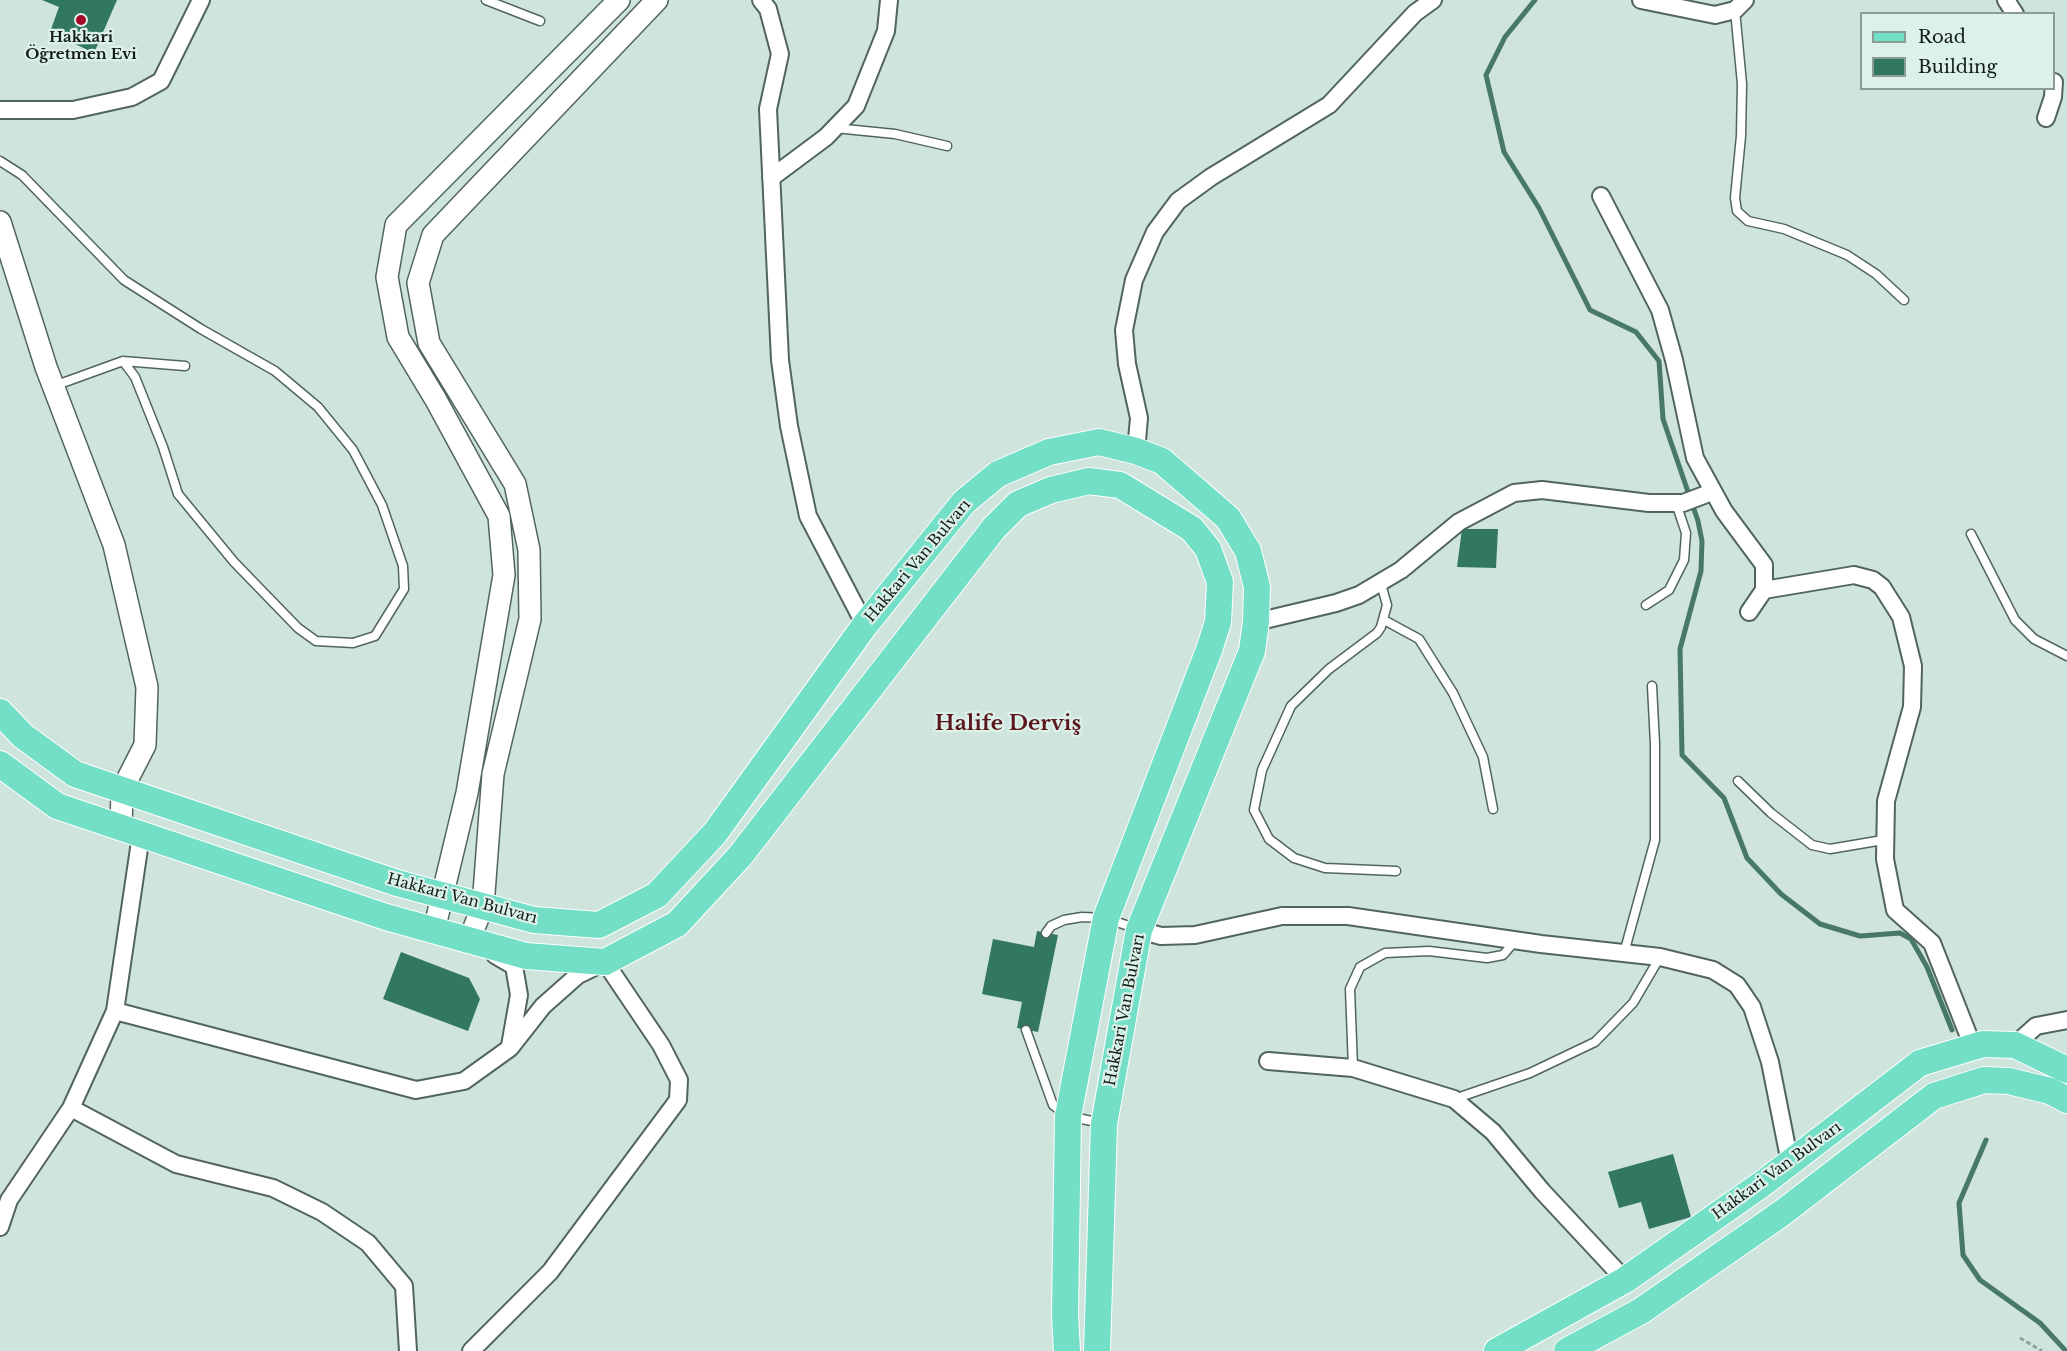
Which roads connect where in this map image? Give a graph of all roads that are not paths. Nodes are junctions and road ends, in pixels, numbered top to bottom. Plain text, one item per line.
1 (201, 0) edge
2 (486, 0) edge
3 (619, 0) edge
4 (657, 0) edge
5 (761, 0) edge
6 (889, 0) edge
7 (1433, 0) edge
8 (1641, 0) edge
9 (1740, 5) edge
10 (540, 21) dead end
11 (2053, 90) edge
12 (0, 110) edge
13 (2046, 118) dead end
14 (834, 128) junction
15 (947, 146) dead end
16 (0, 161) edge
17 (771, 178) junction
18 (1600, 196) dead end
19 (0, 222) edge
20 (1904, 300) dead end
21 (123, 361) junction
22 (186, 366) dead end
23 (53, 387) junction
24 (1136, 451) junction
25 (1707, 494) junction
26 (1680, 503) junction
27 (1971, 534) dead end
28 (1381, 584) junction
29 (1764, 590) junction
30 (1646, 605) dead end
31 (1749, 612) dead end
32 (1384, 620) junction
33 (1256, 622) junction
34 (865, 625) junction
35 (2067, 656) edge
36 (1652, 686) dead end
37 (0, 712) edge
38 (0, 764) edge
39 (1738, 781) dead end
40 (122, 790) junction
41 (1493, 809) dead end
42 (131, 831) junction
43 (1883, 840) junction
44 (1396, 871) dead end
45 (440, 895) junction
46 (483, 906) junction
47 (1106, 918) junction
48 (434, 930) junction
49 (1139, 930) junction
50 (1046, 933) dead end
51 (469, 940) junction
52 (1516, 940) junction
53 (1624, 953) junction
54 (1660, 957) junction
55 (605, 962) junction
56 (115, 1011) junction
57 (2067, 1020) edge
58 (1026, 1030) dead end
59 (2015, 1045) junction
60 (1973, 1047) junction
61 (510, 1048) junction
62 (1268, 1061) dead end
63 (1353, 1068) junction
64 (2067, 1070) edge
65 (2009, 1081) junction
66 (1454, 1099) junction
67 (2067, 1100) edge
68 (70, 1108) junction
69 (1068, 1116) junction
70 (1104, 1124) junction
71 (1790, 1163) junction
72 (0, 1227) edge
73 (1624, 1280) junction
74 (1586, 1347) edge
75 (408, 1351) edge
76 (471, 1351) edge
77 (1067, 1351) edge
78 (1097, 1351) edge
79 (1497, 1351) edge

1 - 12 street
2 - 10 lane
3 - 45 street
4 - 46 street
5 - 17 street
6 - 14 street
7 - 24 street
8 - 9 street
9 - 20 lane
11 - 13 street
14 - 15 lane
14 - 17 street
16 - 21 lane
17 - 34 street
18 - 25 street
19 - 23 street
21 - 22 lane
21 - 23 lane
23 - 40 street
24 - 33 main road, Hakkari Van Bulvarı
24 - 34 main road, Hakkari Van Bulvarı
25 - 26 street
25 - 29 street
26 - 28 street
26 - 30 lane
27 - 35 lane
28 - 32 lane
28 - 33 street
29 - 31 street
29 - 43 street
32 - 41 lane
32 - 44 lane
33 - 49 main road, Hakkari Van Bulvarı
34 - 46 main road, Hakkari Van Bulvarı
36 - 53 lane
37 - 40 main road, Hakkari Van Bulvarı
38 - 42 main road
39 - 43 lane
40 - 42 street
40 - 45 main road, Hakkari Van Bulvarı
42 - 48 main road
42 - 56 street
43 - 60 street
45 - 46 main road, Hakkari Van Bulvarı
45 - 48 street
46 - 51 street
47 - 49 lane
47 - 50 lane
47 - 55 main road
47 - 69 main road
48 - 51 main road
49 - 52 street
49 - 70 main road, Hakkari Van Bulvarı
51 - 55 main road
51 - 61 street
52 - 53 street
52 - 63 lane
53 - 54 street
54 - 66 lane
54 - 71 street
55 - 61 street
55 - 76 street
56 - 61 street
56 - 68 street
57 - 59 street
58 - 69 lane
59 - 60 main road, Hakkari Van Bulvarı
59 - 64 main road, Hakkari Van Bulvarı
59 - 65 main road
60 - 71 main road, Hakkari Van Bulvarı
62 - 63 street
63 - 66 street
65 - 67 main road
65 - 74 main road
66 - 73 street
68 - 72 street
68 - 75 street
69 - 70 lane
69 - 77 main road
70 - 78 main road, Hakkari Van Bulvarı
71 - 73 main road, Hakkari Van Bulvarı
73 - 79 main road, Hakkari Van Bulvarı

